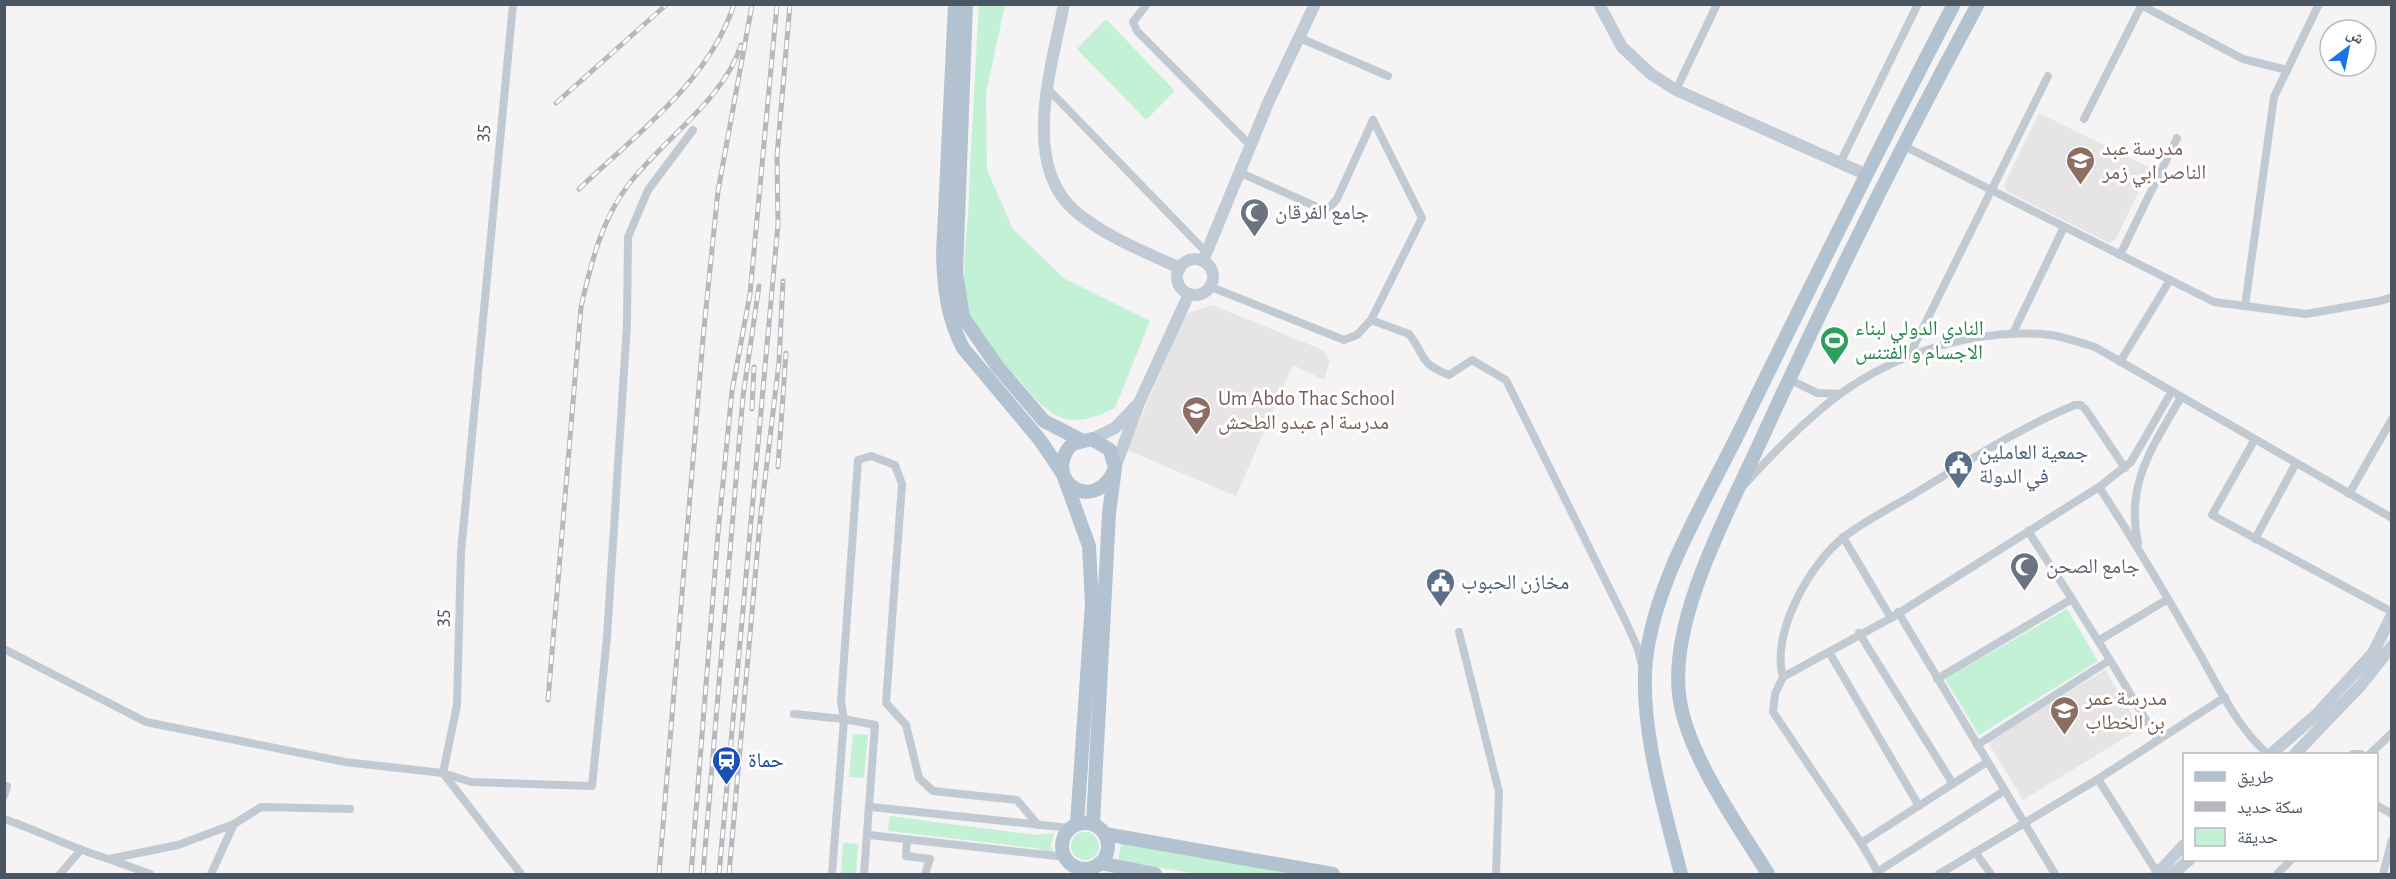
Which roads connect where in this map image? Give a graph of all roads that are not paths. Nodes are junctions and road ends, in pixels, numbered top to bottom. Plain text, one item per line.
1 (955, 4) edge
2 (966, 4) edge
3 (1064, 4) edge
4 (1147, 4) edge
5 (1316, 4) edge
6 (1599, 4) edge
7 (1717, 4) edge
8 (1918, 4) edge
9 (1954, 4) edge
10 (1978, 4) edge
11 (2319, 4) edge
12 (512, 5) edge
13 (2140, 5) edge
14 (1300, 38) junction
15 (2287, 70) junction
16 (1388, 76) dead end
17 (2048, 76) dead end
18 (1048, 89) junction
19 (1676, 90) junction
20 (2085, 119) dead end
21 (693, 130) dead end
22 (2177, 138) dead end
23 (1250, 145) junction
24 (1902, 145) junction
25 (1840, 163) junction
26 (1239, 172) junction
27 (1865, 174) junction
28 (1992, 191) junction
29 (2064, 227) junction
30 (2120, 255) junction
31 (1204, 256) junction
32 (1180, 268) junction
33 (2169, 280) junction
34 (1211, 287) junction
35 (1189, 294) junction
36 (2391, 297) edge
37 (2245, 306) junction
38 (1371, 320) junction
39 (2013, 333) junction
40 (1909, 356) junction
41 (2120, 362) junction
42 (1789, 379) junction
43 (2172, 391) junction
44 (1840, 394) junction
45 (2181, 397) junction
46 (1139, 403) junction
47 (2391, 419) edge
48 (1087, 439) junction
49 (2255, 439) junction
50 (2296, 463) junction
51 (1115, 468) junction
52 (2125, 468) junction
53 (1063, 474) junction
54 (2099, 488) junction
55 (1737, 492) junction
56 (2349, 494) junction
57 (2391, 518) edge
58 (2028, 531) junction
59 (1843, 537) junction
60 (2255, 539) junction
61 (2140, 550) junction
62 (2072, 599) junction
63 (2168, 599) junction
64 (2391, 613) edge
65 (1894, 615) junction
66 (1459, 632) dead end
67 (1859, 633) junction
68 (2098, 641) junction
69 (2391, 646) edge
70 (4, 649) edge
71 (1829, 652) junction
72 (2110, 660) junction
73 (1783, 677) junction
74 (1937, 679) junction
75 (1645, 683) junction
76 (2225, 697) junction
77 (794, 714) dead end
78 (844, 719) junction
79 (2391, 733) edge
80 (2250, 736) junction
81 (2158, 740) junction
82 (1977, 745) junction
83 (2257, 753) edge
84 (2268, 753) edge
85 (2270, 753) edge
86 (2296, 753) edge
87 (2371, 753) edge
88 (1987, 762) junction
89 (443, 773) junction
90 (2098, 778) junction
91 (1953, 784) junction
92 (7, 786) dead end
93 (2004, 791) junction
94 (4, 796) edge
95 (1919, 806) junction
96 (2378, 806) edge
97 (871, 807) junction
98 (350, 809) dead end
99 (2391, 814) edge
100 (4, 819) edge
101 (234, 824) junction
102 (1093, 824) junction
103 (2023, 824) junction
104 (1038, 825) junction
105 (1074, 826) junction
106 (1105, 834) junction
107 (869, 835) junction
108 (907, 839) junction
109 (2391, 840) edge
110 (1862, 843) junction
111 (2183, 846) edge
112 (80, 851) junction
113 (1975, 852) junction
114 (109, 859) junction
115 (2187, 861) edge
116 (2290, 861) edge
117 (1068, 865) edge
118 (1097, 868) edge
119 (1121, 872) edge
120 (1878, 873) edge
121 (60, 874) edge
122 (150, 874) edge
123 (214, 874) edge
124 (522, 874) edge
125 (832, 874) edge
126 (864, 874) edge
127 (925, 874) edge
128 (1155, 874) edge
129 (1333, 874) edge
130 (1496, 874) edge
131 (1681, 874) edge
132 (1768, 874) edge
133 (1939, 874) edge
134 (1991, 874) edge
135 (2055, 874) edge
136 (2157, 874) edge
137 (2173, 874) edge
138 (2277, 874) edge
139 (2383, 874) edge

1 - 53 main road
2 - 48 main road
3 - 18 street
4 - 23 street
5 - 14 street
6 - 19 street
7 - 19 street
8 - 25 street
9 - 27 main road
10 - 24 main road
11 - 15 street
12 - 89 street, 35
13 - 15 street
13 - 20 street
14 - 16 street
14 - 23 street
15 - 37 street
17 - 28 street
18 - 31 street
18 - 32 street
19 - 25 street
21 - 89 street
22 - 30 street
23 - 26 street
24 - 28 street
24 - 42 main road
25 - 27 street
26 - 31 street
26 - 38 street
27 - 75 main road
28 - 29 street
28 - 40 street
29 - 30 street
29 - 39 street
30 - 33 street
31 - 32 street
31 - 34 street
32 - 35 street
33 - 37 street
33 - 41 street
34 - 35 street
34 - 38 street
35 - 46 street
36 - 37 street
38 - 75 street
39 - 40 street
39 - 41 street
40 - 44 street
41 - 43 street
42 - 44 street
42 - 55 main road
43 - 45 street
43 - 52 street
44 - 55 street
45 - 49 street
45 - 61 street
46 - 48 street
46 - 51 street
47 - 56 street
48 - 51 main road
48 - 53 main road
49 - 50 street
49 - 60 street
50 - 56 street
50 - 60 street
51 - 53 main road
51 - 102 main road
52 - 54 street
52 - 59 street
53 - 105 main road
54 - 58 street
54 - 61 street
55 - 132 main road
56 - 57 street
58 - 62 street
58 - 65 street
59 - 65 street
59 - 73 street
60 - 64 street
61 - 63 street
62 - 68 street
62 - 74 street
63 - 68 street
63 - 76 street
64 - 85 street
65 - 67 street
65 - 74 street
66 - 130 street
67 - 71 street
67 - 91 street
68 - 72 street
69 - 86 street
70 - 89 street
71 - 73 street
71 - 95 street
72 - 81 street
72 - 82 street
73 - 110 street
74 - 82 street
75 - 131 main road
76 - 80 street
76 - 81 street
77 - 78 street
78 - 97 street
78 - 104 street
78 - 125 street
79 - 87 street
80 - 83 street
80 - 84 street
81 - 90 street
82 - 88 street
88 - 91 street
88 - 93 street
89 - 124 street
90 - 103 street
90 - 136 street
91 - 95 street
92 - 94 street
93 - 103 street
93 - 120 street
95 - 110 street
96 - 99 street
97 - 104 street
97 - 107 street
98 - 101 street
100 - 112 street
101 - 114 street
101 - 123 street
102 - 105 main road
102 - 106 main road
103 - 113 street
103 - 135 street
104 - 105 street
105 - 117 main road
106 - 118 main road
106 - 129 main road
107 - 108 street
107 - 126 street
108 - 117 street
108 - 127 street
109 - 139 street
110 - 120 street
111 - 136 street
112 - 114 street
112 - 121 street
113 - 133 street
113 - 134 street
114 - 122 street
115 - 137 street
116 - 138 street
117 - 118 main road
118 - 119 main road
119 - 128 main road

